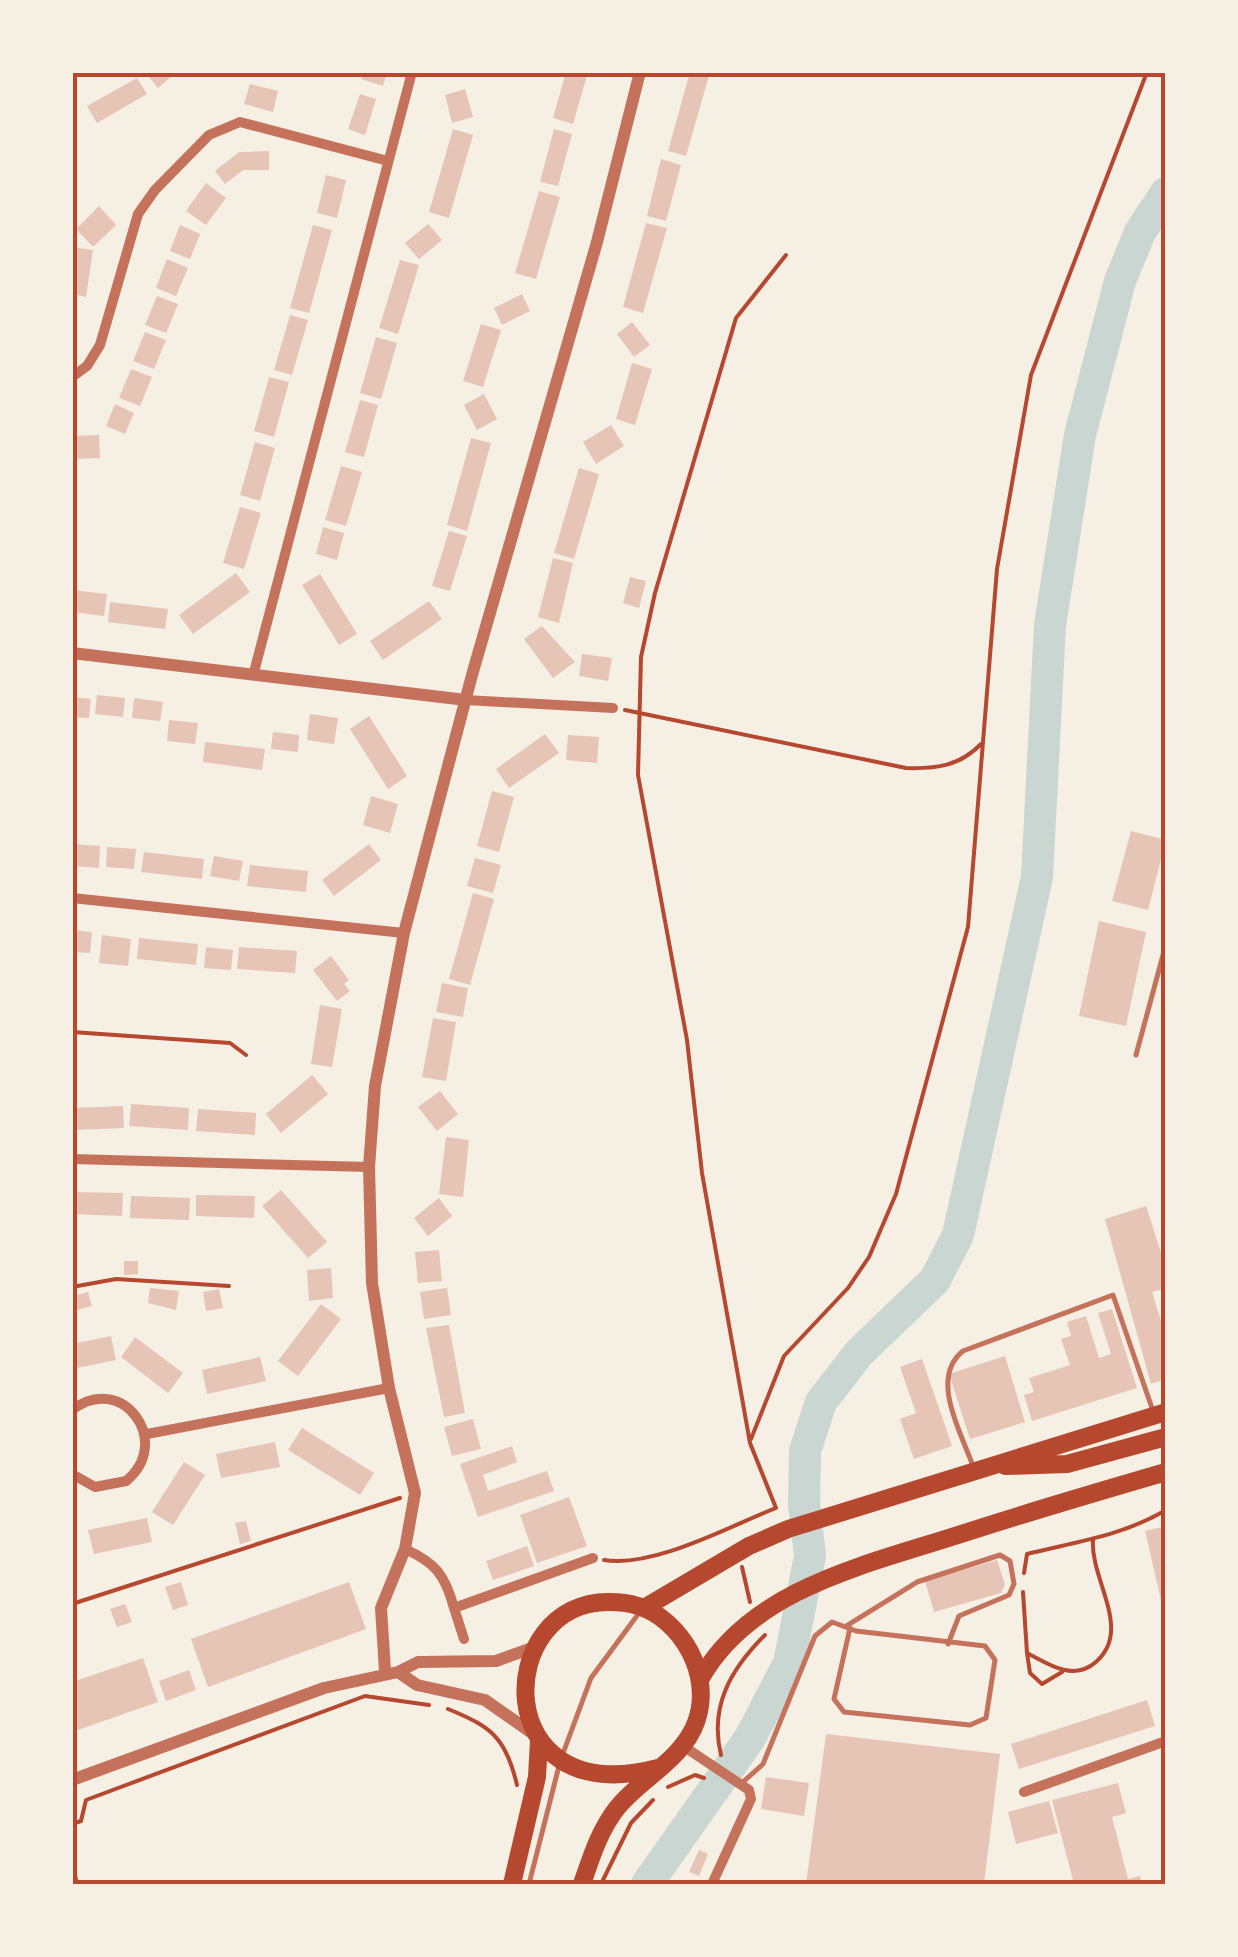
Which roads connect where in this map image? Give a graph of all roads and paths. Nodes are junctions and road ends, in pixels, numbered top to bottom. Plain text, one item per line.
1 (412, 72) edge
2 (640, 72) edge
3 (1147, 72) edge
4 (388, 162) junction
5 (786, 256) dead end
6 (72, 377) edge
7 (72, 653) edge
8 (254, 672) junction
9 (466, 700) junction
10 (613, 708) joint
11 (639, 713) junction
12 (981, 744) junction
13 (72, 898) edge
14 (404, 933) junction
15 (1166, 944) edge
16 (72, 1032) edge
17 (246, 1055) dead end
18 (1136, 1055) dead end
19 (72, 1159) edge
20 (369, 1167) junction
21 (229, 1286) dead end
22 (72, 1287) edge
23 (389, 1388) junction
24 (72, 1410) edge
25 (1160, 1414) edge
26 (147, 1434) junction
27 (1166, 1437) edge
28 (750, 1443) junction
29 (977, 1468) junction
30 (1166, 1472) edge
31 (72, 1474) edge
32 (414, 1494) junction
33 (1166, 1510) edge
34 (1093, 1540) junction
35 (405, 1549) junction
36 (735, 1555) junction
37 (593, 1558) joint
38 (72, 1604) edge
39 (454, 1608) junction
40 (644, 1608) junction
41 (757, 1616) junction
42 (848, 1627) junction
43 (464, 1639) dead end
44 (948, 1644) junction
45 (535, 1647) junction
46 (1027, 1652) junction
47 (1062, 1671) junction
48 (391, 1672) junction
49 (701, 1678) junction
50 (536, 1737) junction
51 (1166, 1742) edge
52 (684, 1746) junction
53 (722, 1754) dead end
54 (561, 1759) junction
55 (658, 1768) junction
56 (705, 1778) dead end
57 (72, 1780) edge
58 (737, 1782) junction
59 (1024, 1792) dead end
60 (519, 1795) dead end
61 (72, 1824) edge
62 (72, 1866) edge
63 (76, 1884) edge
64 (512, 1884) edge
65 (529, 1884) edge
66 (582, 1884) edge
67 (602, 1884) edge
68 (712, 1884) edge

1 - 4 street
2 - 9 street
3 - 12 path
4 - 6 street
4 - 8 street
5 - 11 path
7 - 8 street
8 - 9 street
9 - 10 street
9 - 14 street
10 - 11 path
11 - 12 path
11 - 28 path
12 - 28 path
13 - 14 street
14 - 20 street
15 - 18 lane
16 - 17 path
19 - 20 street
20 - 23 street
21 - 22 path
23 - 26 street
23 - 32 street
24 - 26 street
25 - 29 highway
25 - 29 lane
26 - 31 street
27 - 29 highway
28 - 37 path
29 - 36 highway
30 - 41 highway
32 - 35 street
32 - 38 path
33 - 34 path
34 - 46 path
34 - 47 path
35 - 39 street
35 - 48 street
36 - 40 highway
36 - 41 path
37 - 39 street
39 - 43 street
40 - 45 highway
40 - 49 highway
40 - 54 lane
41 - 49 highway
41 - 53 path
42 - 44 lane
42 - 44 lane
42 - 44 lane
42 - 58 lane
45 - 48 street
45 - 50 highway
46 - 47 path
46 - 47 path
48 - 50 street
48 - 57 street
49 - 52 highway
50 - 54 highway
50 - 64 highway
51 - 59 street
52 - 55 highway
52 - 58 street
54 - 55 highway
54 - 65 lane
55 - 66 highway
56 - 67 path
58 - 68 street
60 - 61 path
62 - 63 lane

